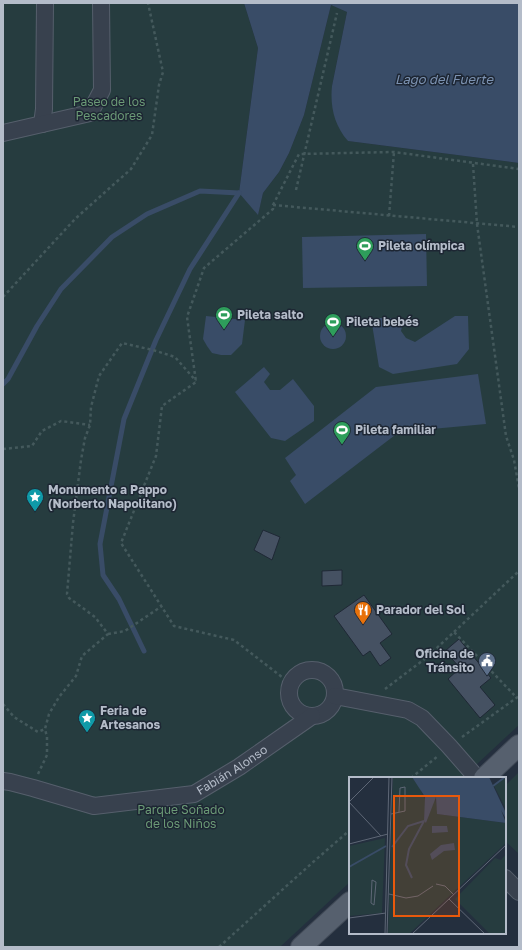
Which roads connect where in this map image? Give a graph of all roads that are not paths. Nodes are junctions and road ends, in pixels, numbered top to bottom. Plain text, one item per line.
1 (45, 3) edge
2 (101, 3) edge
3 (42, 124) junction
4 (3, 133) edge
5 (335, 696) junction
6 (312, 716) junction
7 (519, 745) edge
8 (477, 777) edge
9 (485, 777) edge
10 (3, 781) edge
11 (506, 879) edge
12 (519, 892) edge
13 (349, 903) edge
14 (301, 947) edge

1 - 3 street
2 - 3 street
3 - 4 street
5 - 6 street, Fabián Alonso
5 - 6 street
5 - 8 street
6 - 10 street, Fabián Alonso
7 - 9 main road
11 - 12 street
13 - 14 main road

